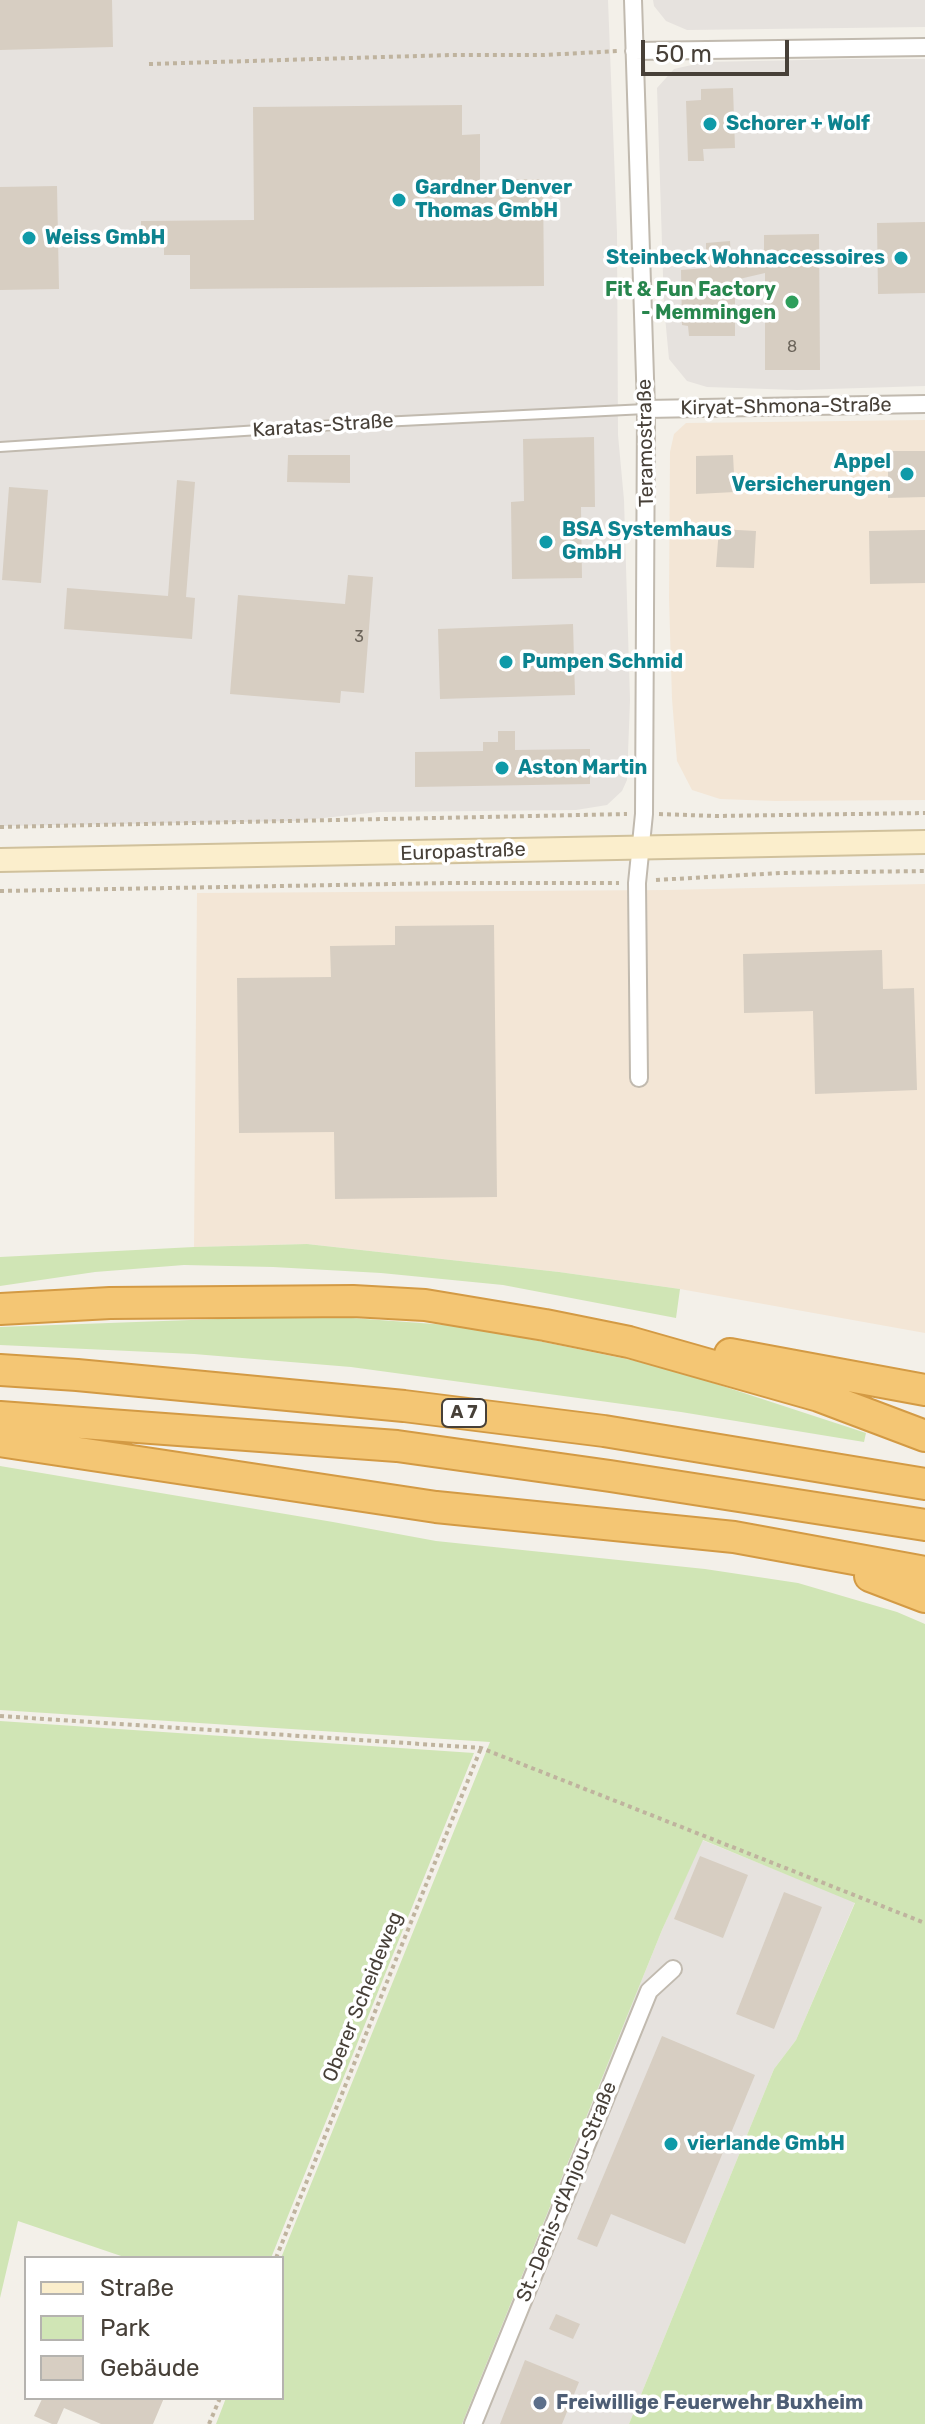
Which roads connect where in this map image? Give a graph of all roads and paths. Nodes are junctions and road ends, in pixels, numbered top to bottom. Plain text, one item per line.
1 (633, 0) edge
2 (925, 47) edge
3 (634, 51) junction
4 (149, 64) dead end
5 (925, 404) edge
6 (646, 409) junction
7 (0, 447) edge
8 (925, 813) edge
9 (644, 814) junction
10 (0, 827) edge
11 (925, 842) edge
12 (641, 847) junction
13 (0, 860) edge
14 (925, 871) edge
15 (637, 883) junction
16 (0, 891) edge
17 (639, 1078) dead end
18 (0, 1309) edge
19 (629, 1342) junction
20 (0, 1370) edge
21 (925, 1390) edge
22 (0, 1417) edge
23 (925, 1436) edge
24 (0, 1441) edge
25 (925, 1484) edge
26 (925, 1525) edge
27 (801, 1549) junction
28 (925, 1572) edge
29 (925, 1597) edge
30 (0, 1716) edge
31 (481, 1748) junction
32 (925, 1923) edge
33 (673, 1969) dead end
34 (277, 2256) edge
35 (219, 2400) edge
36 (209, 2424) edge
37 (473, 2424) edge

1 - 3 street, Teramostraße
2 - 3 street
3 - 4 path
3 - 6 street, Teramostraße
5 - 6 street, Kiryat-Shmona-Straße
6 - 7 lane, Karatas-Straße
6 - 9 street, Teramostraße
8 - 9 path
9 - 10 path
9 - 12 street, Teramostraße
11 - 12 main road, Europastraße
12 - 13 main road, Europastraße
12 - 15 street, Teramostraße
14 - 15 path
15 - 16 path
15 - 17 street, Teramostraße
18 - 19 highway
19 - 21 highway
19 - 23 highway
20 - 25 highway, A 7
22 - 26 highway, A 7
24 - 27 highway
27 - 28 highway
27 - 29 highway
30 - 31 path
31 - 32 path
31 - 34 path, Oberer Scheideweg
33 - 37 street, St.-Denis-d'Anjou-Straße
35 - 36 path

